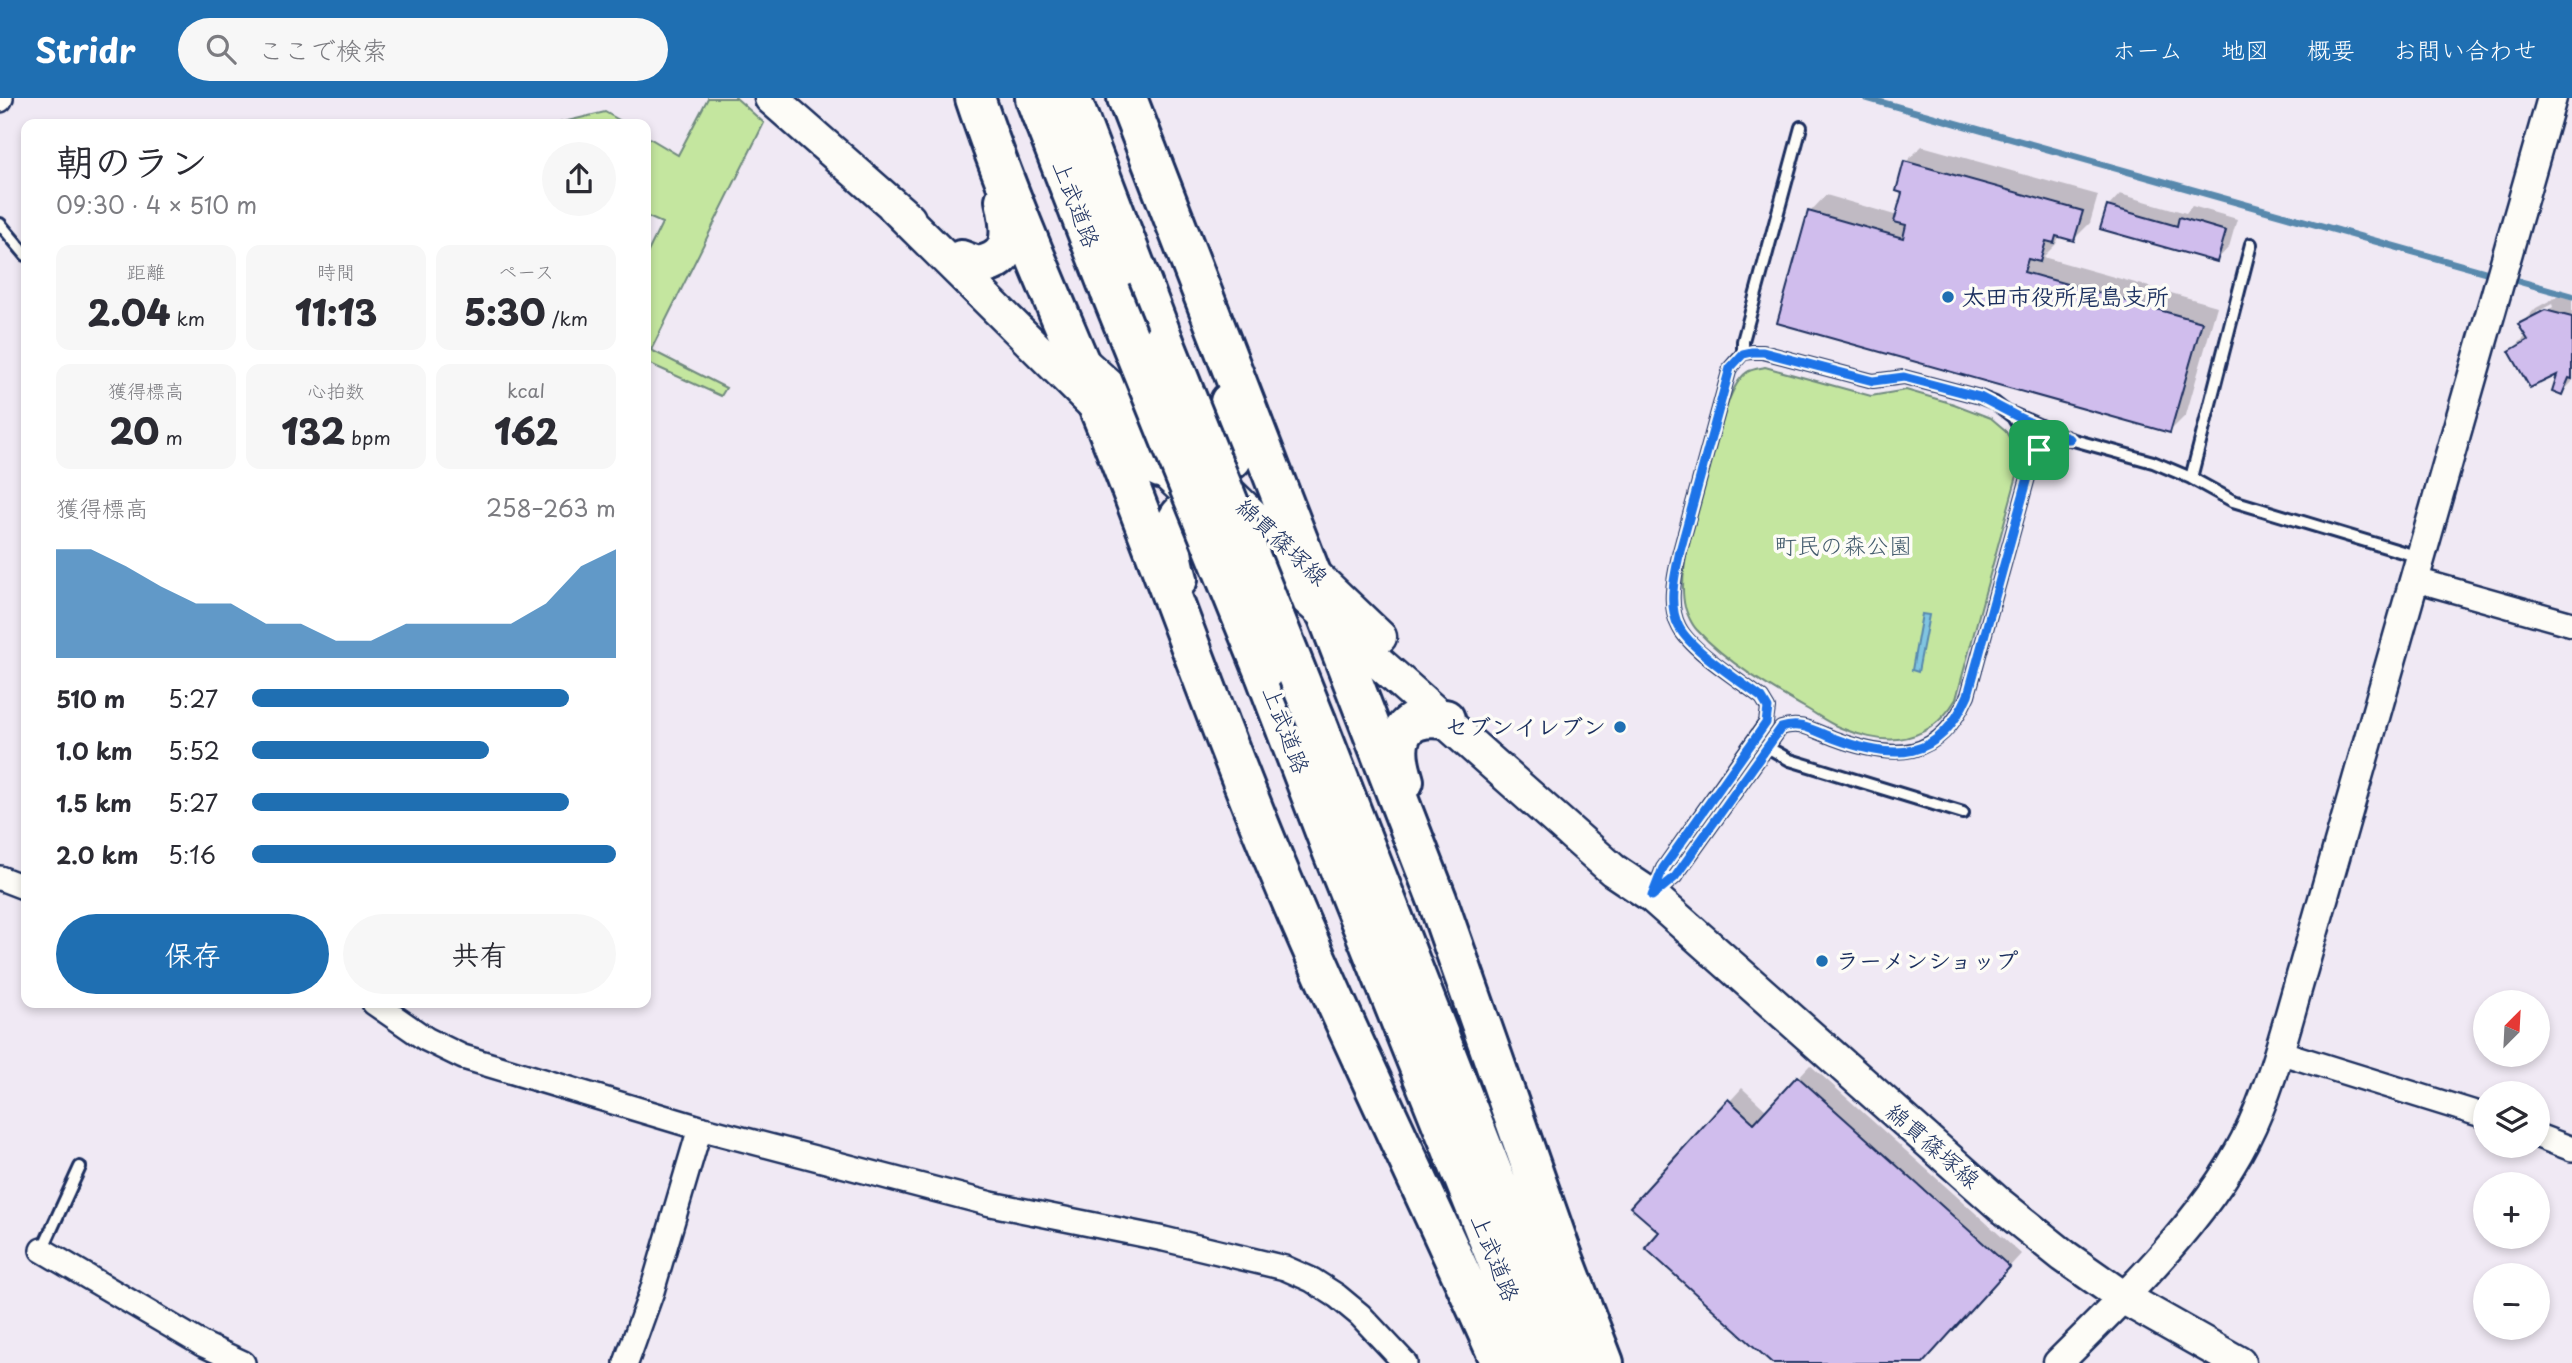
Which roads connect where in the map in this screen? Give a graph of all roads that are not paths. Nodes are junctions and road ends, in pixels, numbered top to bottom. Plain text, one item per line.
1 (771, 98) edge
2 (975, 98) edge
3 (1035, 98) edge
4 (1071, 98) edge
5 (1127, 98) edge
6 (2552, 98) edge
7 (1801, 127) dead end
8 (997, 165) junction
9 (894, 207) junction
10 (0, 224) edge
11 (2251, 244) dead end
12 (21, 249) edge
13 (961, 260) junction
14 (1216, 328) junction
15 (1743, 354) junction
16 (1077, 358) junction
17 (1996, 403) junction
18 (1100, 411) junction
19 (2070, 439) junction
20 (2032, 463) junction
21 (1160, 468) joint
22 (2191, 478) junction
23 (1204, 488) junction
24 (1247, 510) joint
25 (1307, 565) junction
26 (2416, 568) junction
27 (1327, 617) junction
28 (2572, 624) edge
29 (1214, 709) junction
30 (1445, 719) junction
31 (1767, 747) junction
32 (1963, 813) dead end
33 (0, 878) edge
34 (21, 886) edge
35 (1652, 896) junction
36 (1437, 899) junction
37 (381, 1008) edge
38 (2279, 1052) junction
39 (2473, 1112) edge
40 (700, 1128) junction
41 (2550, 1141) edge
42 (2572, 1149) edge
43 (80, 1167) dead end
44 (42, 1250) joint
45 (2124, 1298) junction
46 (243, 1363) edge
47 (626, 1363) edge
48 (1405, 1363) edge
49 (1501, 1363) edge
50 (1538, 1363) edge
51 (1567, 1363) edge
52 (1604, 1363) edge
53 (2058, 1363) edge
54 (2239, 1363) edge

1 - 9 main road, 綿貫篠塚線
2 - 8 highway
3 - 50 highway, 上武道路, bridge
4 - 51 highway, 上武道路, bridge
5 - 14 highway
6 - 26 street
7 - 15 lane
8 - 13 highway
8 - 16 highway
9 - 13 main road, 綿貫篠塚線
9 - 18 main road, 綿貫篠塚線
10 - 12 lane
11 - 22 lane
13 - 16 main road, 綿貫篠塚線
14 - 23 highway
14 - 25 highway
15 - 17 lane
15 - 35 lane
16 - 18 highway
16 - 23 main road, 綿貫篠塚線
17 - 19 lane
17 - 20 lane
18 - 21 main road, 綿貫篠塚線
18 - 29 highway
19 - 20 lane
19 - 22 lane
20 - 31 lane
21 - 23 highway
22 - 26 lane
23 - 24 highway
23 - 27 main road, 綿貫篠塚線
23 - 29 highway
24 - 25 main road, 綿貫篠塚線
25 - 27 highway
25 - 35 main road, 綿貫篠塚線
26 - 28 street
26 - 38 street
27 - 30 main road, 綿貫篠塚線
27 - 36 highway
29 - 49 highway
30 - 35 main road, 綿貫篠塚線
30 - 36 highway
31 - 32 lane
31 - 35 lane
33 - 34 street
35 - 45 main road, 綿貫篠塚線
36 - 52 highway
37 - 40 street
38 - 39 street
38 - 45 street
40 - 47 street
40 - 48 street
41 - 42 street
43 - 44 lane
44 - 46 street
45 - 53 street
45 - 54 main road, 綿貫篠塚線

